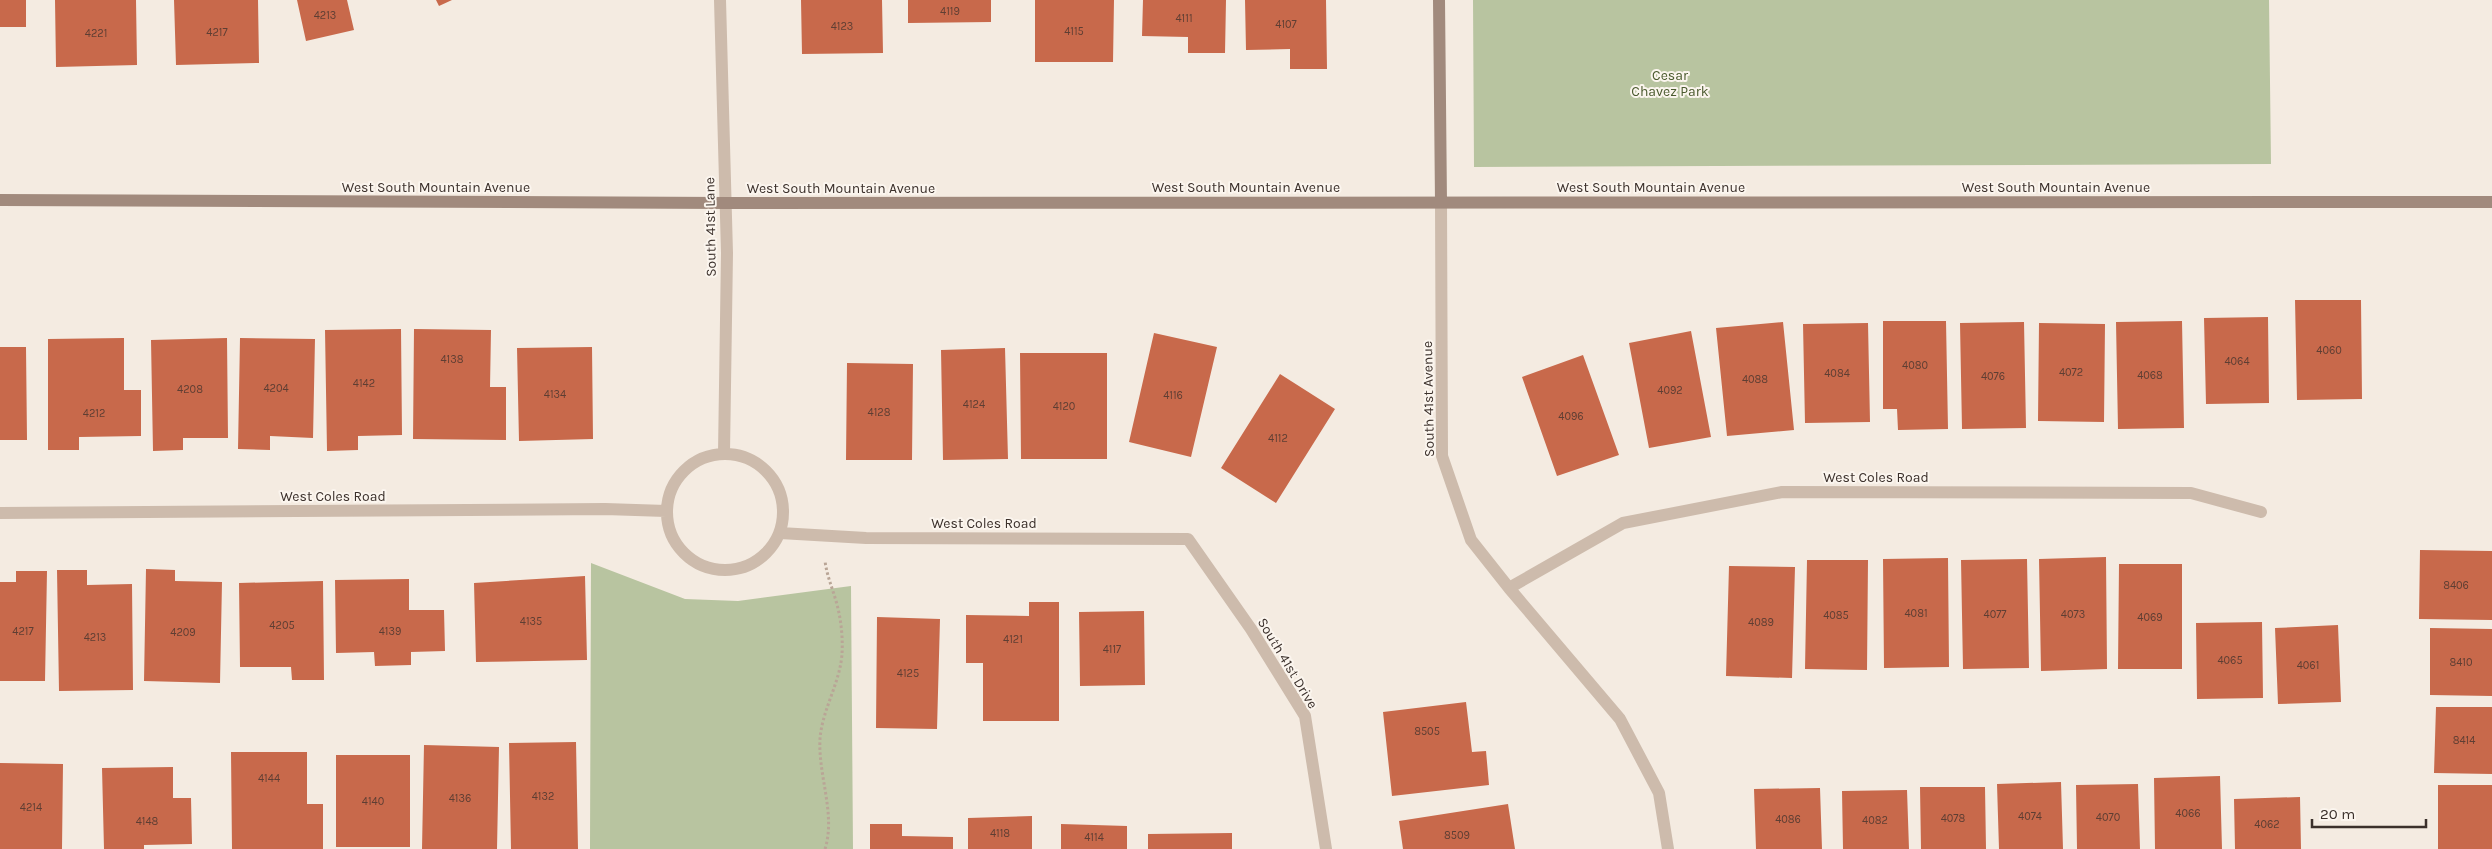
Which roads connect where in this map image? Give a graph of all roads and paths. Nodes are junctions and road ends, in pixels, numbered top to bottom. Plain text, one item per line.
1 (720, 0) edge
2 (1439, 0) edge
3 (0, 200) edge
4 (1440, 202) junction
5 (2492, 202) edge
6 (726, 203) junction
7 (724, 453) junction
8 (666, 511) junction
9 (2261, 512) dead end
10 (0, 513) edge
11 (780, 533) junction
12 (823, 534) junction
13 (1188, 539) joint
14 (1508, 588) junction
15 (825, 849) edge
16 (1326, 849) edge
17 (1668, 849) edge

1 - 6 street, South 41st Lane
2 - 4 street, South 41st Avenue
3 - 6 street, West South Mountain Avenue
4 - 5 street, West South Mountain Avenue
4 - 6 street, West South Mountain Avenue
4 - 14 street, South 41st Avenue
6 - 7 street, South 41st Lane
7 - 8 street
7 - 11 street
8 - 10 street, West Coles Road
8 - 11 street
9 - 14 street, West Coles Road
11 - 12 street, West Coles Road
12 - 13 street, West Coles Road
12 - 15 path
13 - 16 street, South 41st Drive
14 - 17 street, South 41st Avenue

